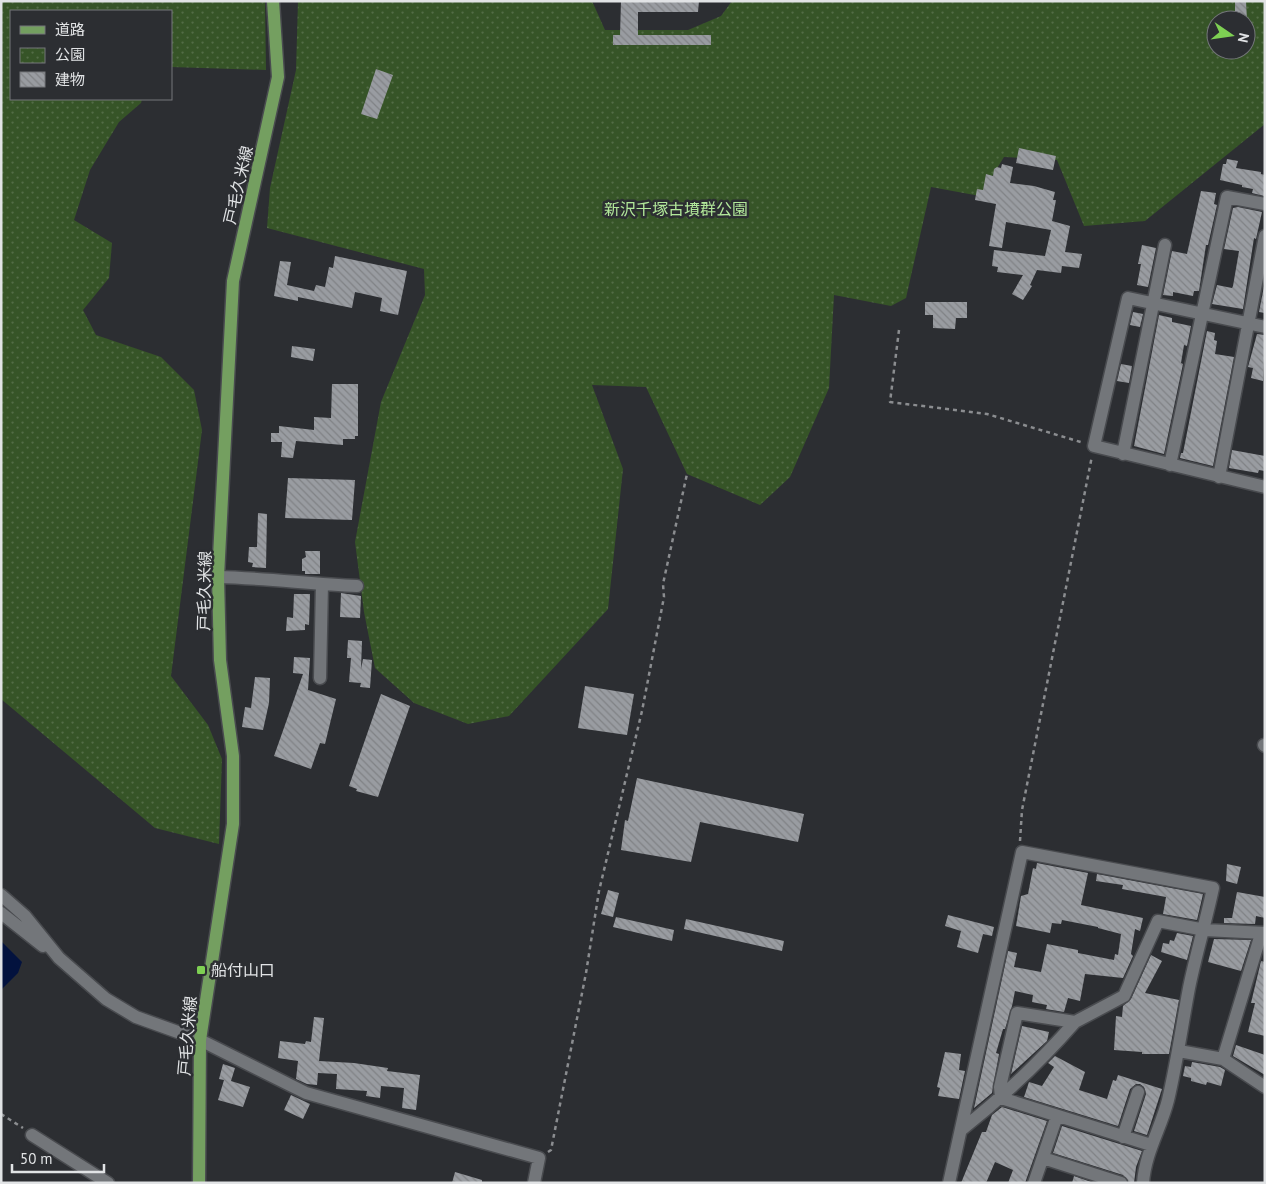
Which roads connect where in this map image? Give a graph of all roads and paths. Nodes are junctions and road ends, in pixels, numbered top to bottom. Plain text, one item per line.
1 (273, 1) edge
2 (1265, 204) edge
3 (1265, 236) edge
4 (1165, 245) dead end
5 (1154, 304) junction
6 (1202, 315) junction
7 (1248, 324) junction
8 (1265, 327) edge
9 (898, 330) dead end
10 (1094, 446) junction
11 (1122, 454) junction
12 (1170, 465) junction
13 (687, 474) dead end
14 (1219, 477) junction
15 (1265, 487) edge
16 (218, 576) junction
17 (322, 584) junction
18 (357, 586) dead end
19 (320, 678) dead end
20 (1022, 852) junction
21 (1, 896) edge
22 (1, 913) edge
23 (1205, 930) junction
24 (1263, 933) edge
25 (59, 958) junction
26 (1075, 1022) junction
27 (200, 1040) junction
28 (1179, 1051) junction
29 (1223, 1059) junction
30 (1265, 1087) edge
31 (1138, 1092) dead end
32 (1001, 1098) junction
33 (1, 1114) edge
34 (1057, 1116) junction
35 (961, 1130) junction
36 (32, 1134) joint
37 (1123, 1137) junction
38 (1151, 1145) junction
39 (539, 1158) junction
40 (1043, 1158) junction
41 (108, 1183) edge
42 (199, 1183) edge
43 (534, 1183) edge
44 (949, 1183) edge
45 (1034, 1183) edge
46 (1121, 1183) edge
47 (1143, 1183) edge

1 - 16 main road, 戸毛久米線
2 - 6 street
3 - 7 street
4 - 5 street
5 - 6 street
5 - 10 street
5 - 11 street
6 - 7 street
6 - 12 street
7 - 8 street
7 - 14 street
9 - 10 path
10 - 11 street
10 - 20 path
11 - 12 street
12 - 14 street
13 - 39 path
14 - 15 street
16 - 17 street
16 - 27 main road, 戸毛久米線
17 - 18 street
17 - 19 street
20 - 23 street
20 - 35 street
21 - 25 street
22 - 25 street
23 - 24 street
23 - 26 street
23 - 28 street
24 - 29 street
25 - 27 street
26 - 32 street
26 - 32 street
27 - 39 street
27 - 42 main road, 戸毛久米線
28 - 29 street
28 - 38 street
29 - 30 street
31 - 37 street
32 - 34 street
32 - 35 street
33 - 36 path
34 - 37 street
34 - 40 street
35 - 44 street
36 - 41 street
37 - 38 street
38 - 47 street
39 - 43 street
40 - 45 street
40 - 46 street

